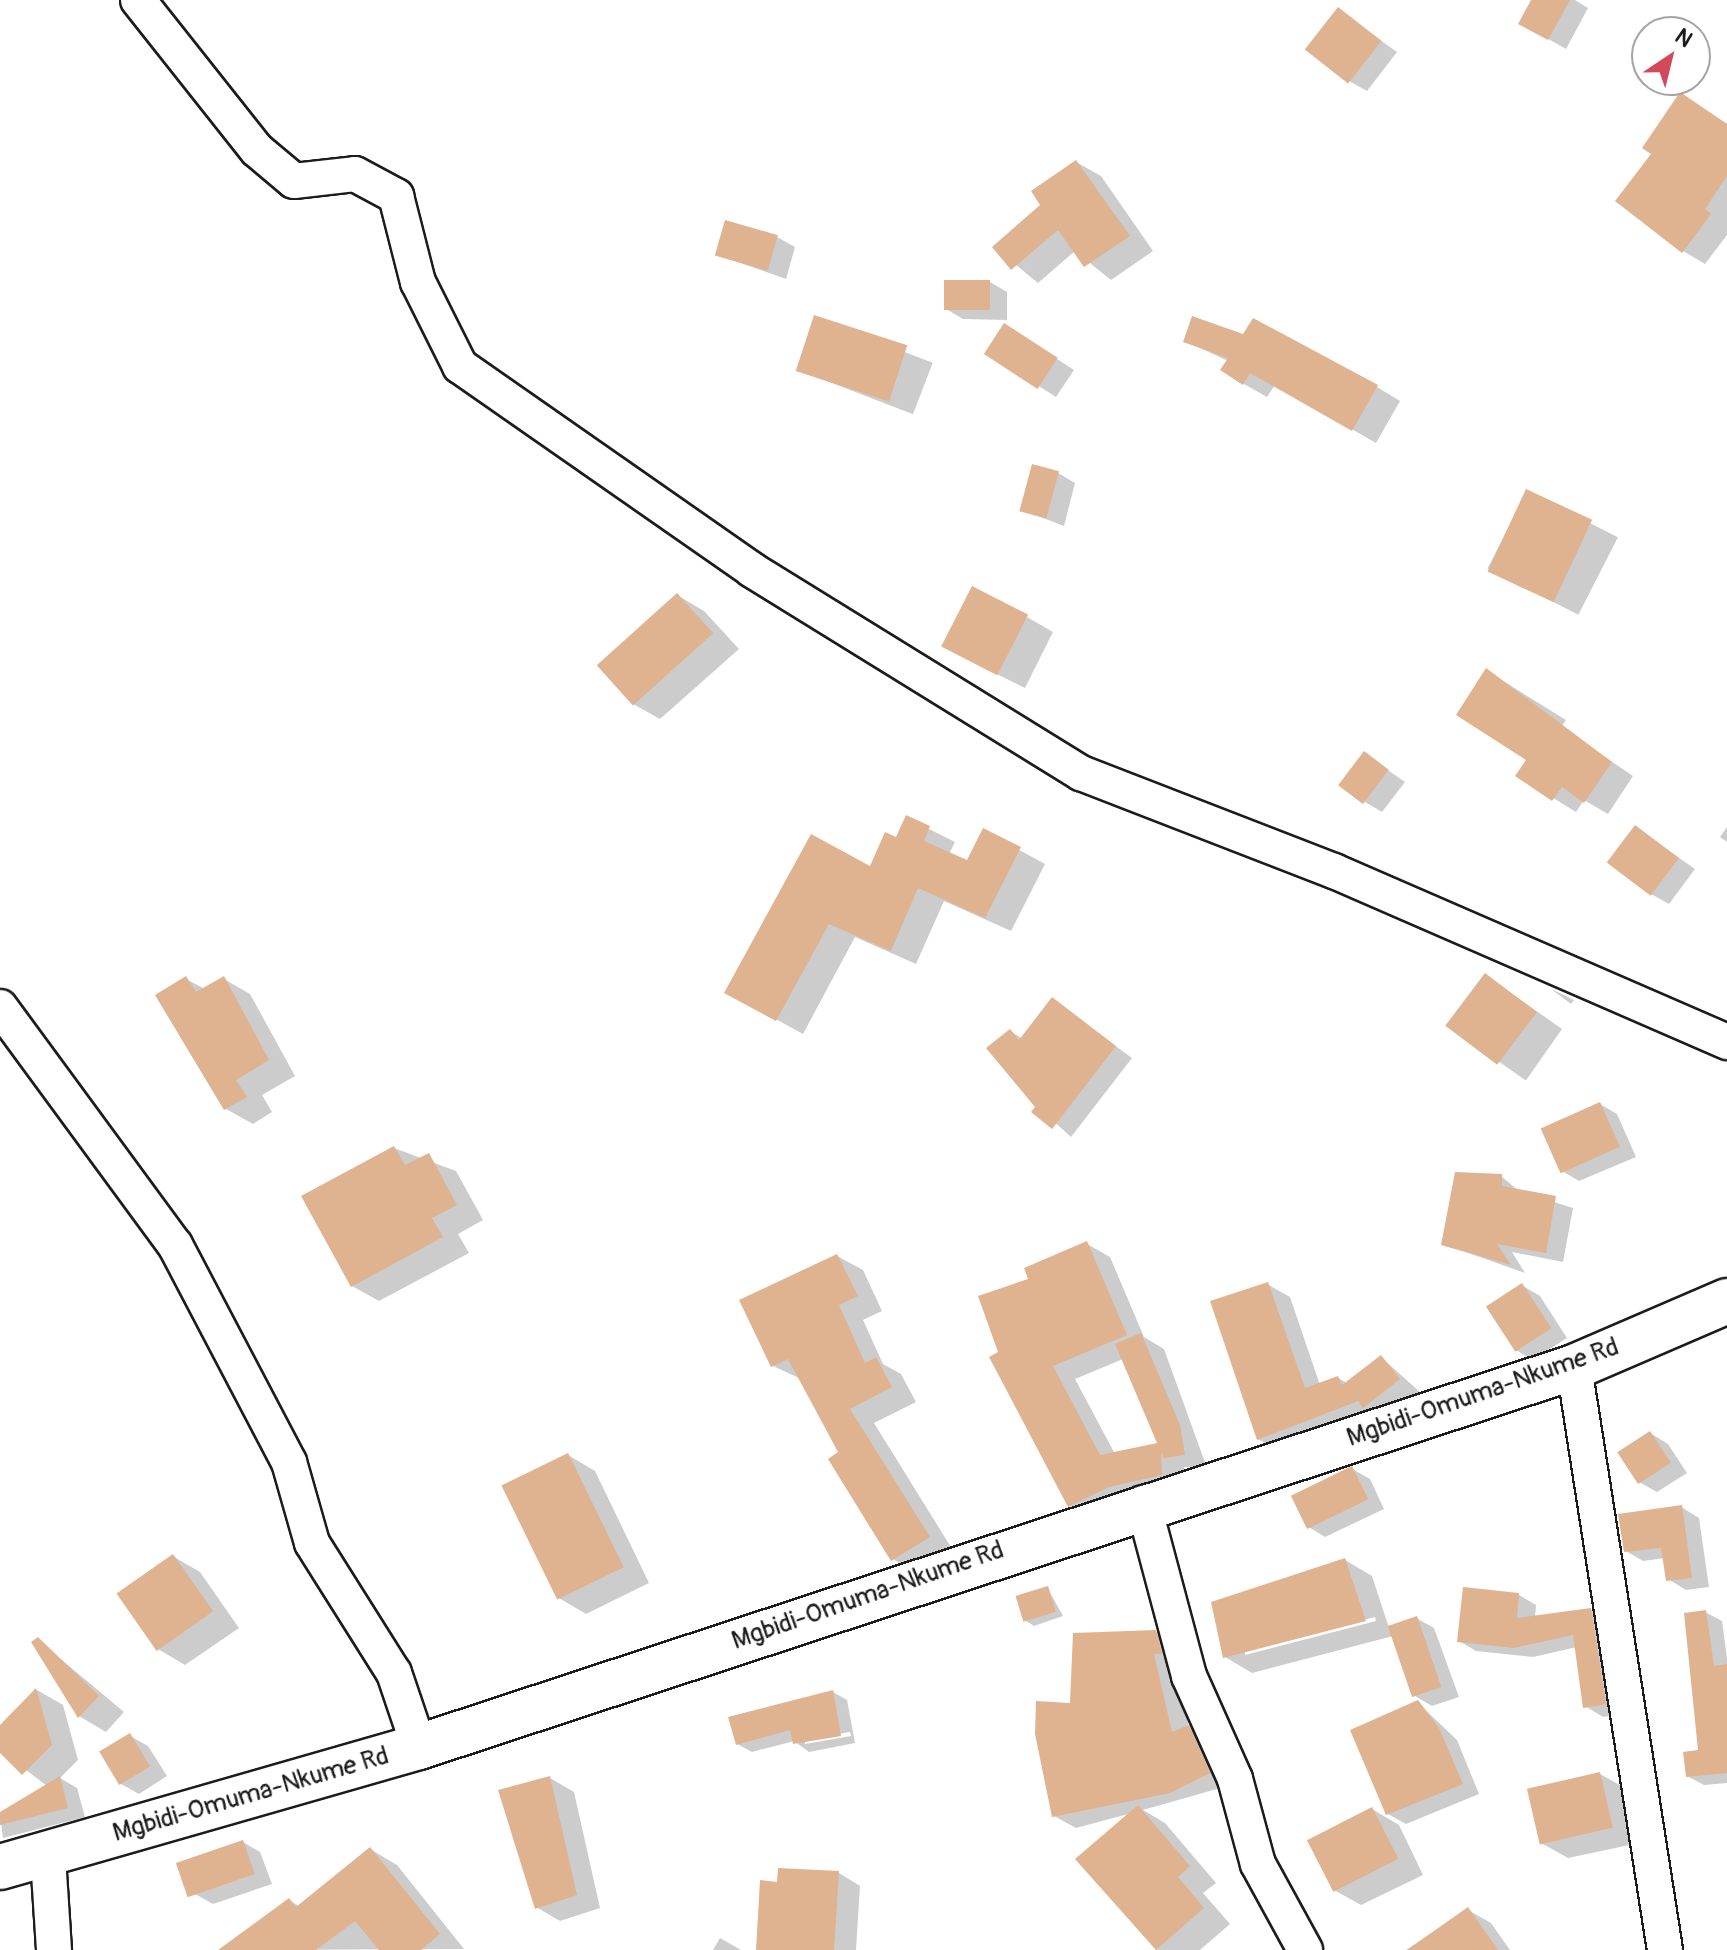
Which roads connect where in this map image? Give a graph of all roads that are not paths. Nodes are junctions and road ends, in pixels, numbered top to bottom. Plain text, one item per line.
1 (138, 0) edge
2 (0, 1007) edge
3 (1727, 1042) edge
4 (1727, 1301) edge
5 (1574, 1367) junction
6 (1143, 1503) junction
7 (419, 1747) junction
8 (48, 1857) junction
9 (0, 1867) edge
10 (54, 1950) edge
11 (1305, 1950) edge
12 (1665, 1950) edge

1 - 3 street
2 - 7 street
4 - 5 street, Mgbidi-Omuma-Nkume Rd
5 - 6 street, Mgbidi-Omuma-Nkume Rd
5 - 12 street
6 - 7 street, Mgbidi-Omuma-Nkume Rd
6 - 11 street
7 - 8 street, Mgbidi-Omuma-Nkume Rd
8 - 9 street, Mgbidi-Omuma-Nkume Rd
8 - 10 street

